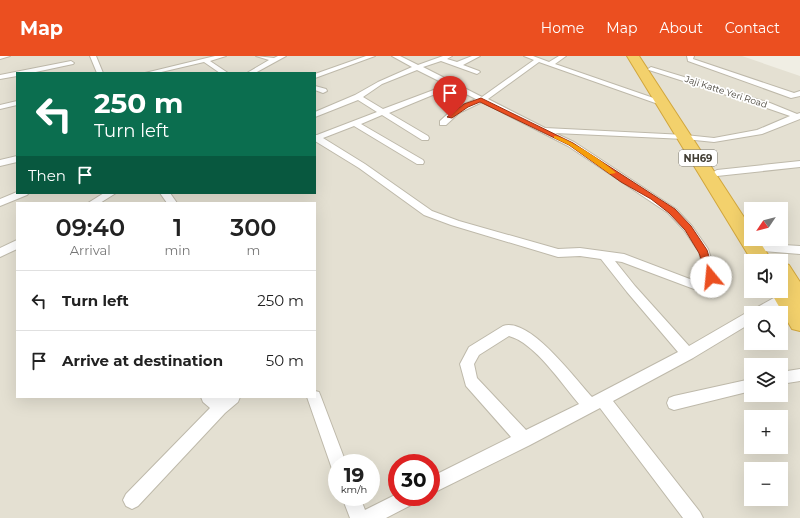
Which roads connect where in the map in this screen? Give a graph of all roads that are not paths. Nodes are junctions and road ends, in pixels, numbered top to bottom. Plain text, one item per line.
1 (7, 56) edge
2 (68, 56) edge
3 (93, 56) edge
4 (223, 56) edge
5 (258, 56) edge
6 (283, 56) edge
7 (372, 56) edge
8 (395, 56) edge
9 (450, 56) edge
10 (477, 56) edge
11 (527, 56) edge
12 (563, 56) edge
13 (633, 56) edge
14 (642, 56) edge
15 (691, 56) edge
16 (0, 57) edge
17 (442, 59) junction
18 (205, 60) junction
19 (275, 60) junction
20 (539, 60) junction
21 (457, 64) junction
22 (550, 64) junction
23 (180, 66) edge
24 (418, 67) junction
25 (651, 69) junction
26 (28, 72) edge
27 (100, 72) edge
28 (153, 72) edge
29 (223, 72) edge
30 (252, 72) edge
31 (477, 72) dead end
32 (16, 74) edge
33 (316, 76) edge
34 (0, 77) edge
35 (452, 85) junction
36 (316, 88) edge
37 (323, 91) dead end
38 (798, 96) edge
39 (358, 97) junction
40 (481, 100) junction
41 (664, 103) junction
42 (16, 105) edge
43 (0, 107) edge
44 (383, 112) junction
45 (316, 115) edge
46 (799, 116) edge
47 (354, 123) junction
48 (444, 123) dead end
49 (542, 130) junction
50 (316, 137) edge
51 (690, 137) junction
52 (425, 138) dead end
53 (16, 159) edge
54 (420, 162) dead end
55 (0, 163) edge
56 (800, 164) edge
57 (717, 173) junction
58 (22, 194) edge
59 (109, 194) edge
60 (99, 199) edge
61 (0, 203) edge
62 (744, 213) edge
63 (16, 245) edge
64 (800, 250) edge
65 (767, 252) edge
66 (0, 253) edge
67 (605, 256) junction
68 (789, 296) edge
69 (771, 306) edge
70 (744, 321) edge
71 (800, 322) edge
72 (688, 354) junction
73 (800, 375) edge
74 (788, 377) edge
75 (744, 387) edge
76 (209, 398) edge
77 (232, 398) edge
78 (314, 398) edge
79 (597, 403) junction
80 (674, 404) dead end
81 (220, 408) junction
82 (524, 440) junction
83 (335, 454) edge
84 (440, 482) edge
85 (132, 500) dead end
86 (354, 506) edge
87 (391, 506) edge
88 (359, 518) edge
89 (367, 518) edge
90 (694, 518) edge

1 - 16 street
2 - 26 street
3 - 27 street
4 - 18 street
5 - 19 street
6 - 19 street
7 - 33 street
8 - 24 street
9 - 17 street
10 - 21 street
11 - 20 street
12 - 22 street
13 - 41 highway, NH69
14 - 25 highway, NH69
15 - 38 street
17 - 21 street
17 - 24 street
18 - 23 street
18 - 29 street
19 - 30 street
20 - 22 street
20 - 40 street
21 - 31 street
22 - 41 street
23 - 28 street
24 - 35 street
24 - 39 street
25 - 46 street, Jaji Katte Yeri Road
25 - 51 highway, NH69
32 - 34 street
35 - 40 street
35 - 44 street
36 - 37 street
39 - 44 street
39 - 45 street
40 - 48 street
40 - 49 street
41 - 51 highway, NH69
42 - 43 street
44 - 47 street
44 - 52 street
46 - 51 street
47 - 50 street
47 - 54 street
49 - 51 street
49 - 67 street
50 - 67 street
51 - 57 highway, NH69
51 - 65 highway, NH69
53 - 55 street
56 - 57 street
57 - 62 highway, NH69
58 - 61 street
59 - 60 street
63 - 66 street
64 - 65 street
67 - 72 street
68 - 69 street
68 - 71 highway
70 - 72 street
72 - 79 street
73 - 74 street
75 - 80 street
76 - 81 street
77 - 81 street
78 - 83 street
79 - 82 street
79 - 82 street
79 - 90 street
81 - 85 street
82 - 84 street
86 - 88 street
87 - 89 street

